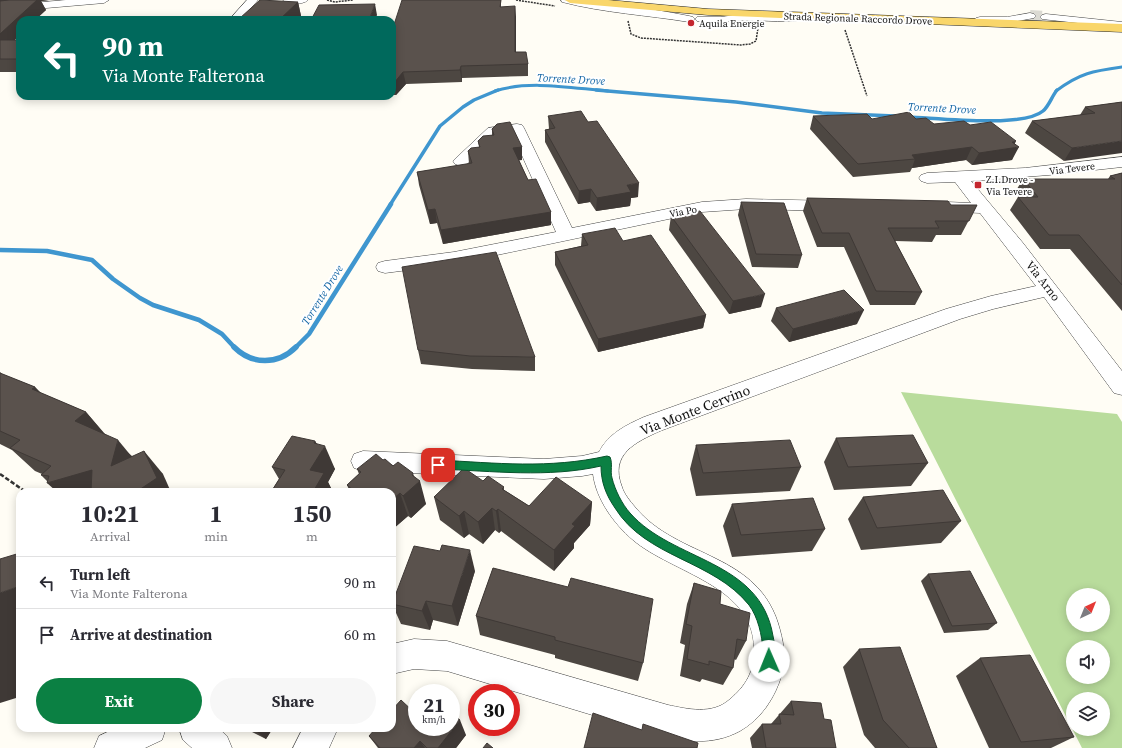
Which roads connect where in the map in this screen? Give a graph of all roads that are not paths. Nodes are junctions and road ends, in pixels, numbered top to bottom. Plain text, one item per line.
1 (104, 0) edge
2 (254, 0) edge
3 (288, 0) edge
4 (303, 0) edge
5 (566, 0) edge
6 (570, 0) edge
7 (0, 9) edge
8 (239, 16) edge
9 (807, 16) junction
10 (1030, 16) tunnel mouth
11 (1046, 17) tunnel mouth
12 (689, 19) dead end
13 (701, 20) dead end
14 (920, 21) junction
15 (1122, 27) edge
16 (461, 160) dead end
17 (1122, 162) edge
18 (927, 178) dead end
19 (960, 178) junction
20 (852, 206) edge
21 (934, 207) edge
22 (985, 208) junction
23 (566, 235) junction
24 (385, 267) dead end
25 (1049, 290) junction
26 (1122, 387) edge
27 (607, 460) junction
28 (363, 461) dead end
29 (396, 656) edge
30 (142, 732) edge
31 (199, 732) edge
32 (320, 732) edge
33 (111, 748) edge
34 (215, 748) edge
35 (310, 748) edge

1 - 7 street
2 - 8 street
3 - 4 street
5 - 12 street
6 - 9 main road, Strada Regionale Raccordo Drove
9 - 13 street
9 - 14 main road, Strada Regionale Raccordo Drove
10 - 14 street
11 - 15 street
14 - 15 main road, Strada Regionale Raccordo Drove
16 - 23 street
17 - 19 street, Via Tevere
18 - 19 street, Via Tevere
19 - 22 street, Via Arno
20 - 23 street, Via Po
21 - 22 street
22 - 25 street, Via Arno
23 - 24 street, Via Po
25 - 26 street, Via Arno
25 - 27 street, Via Monte Cervino
27 - 28 street
27 - 29 street
30 - 33 street
31 - 34 street
32 - 35 street

